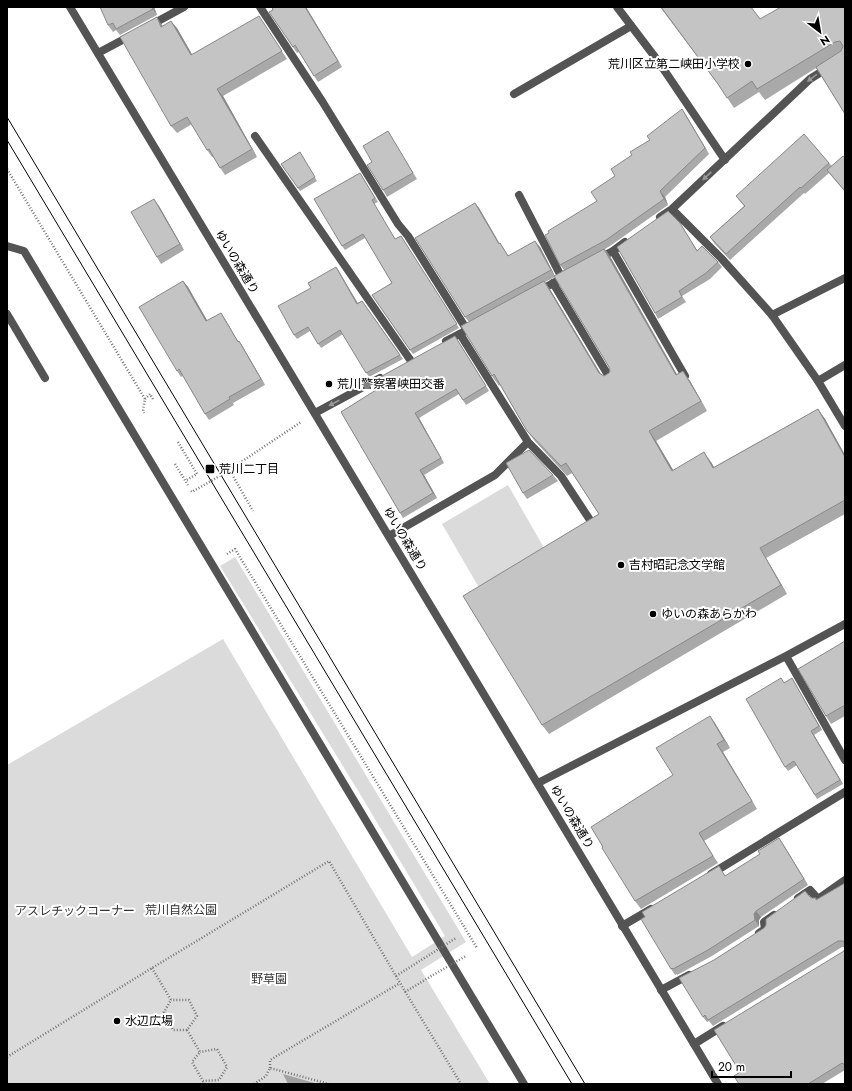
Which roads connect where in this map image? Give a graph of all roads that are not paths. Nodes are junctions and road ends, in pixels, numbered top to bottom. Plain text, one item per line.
1 (70, 7) edge
2 (184, 7) edge
3 (260, 7) edge
4 (618, 7) edge
5 (631, 26) junction
6 (98, 53) junction
7 (845, 57) edge
8 (514, 94) dead end
9 (255, 136) dead end
10 (725, 160) junction
11 (519, 195) dead end
12 (672, 208) junction
13 (654, 221) edge
14 (631, 238) edge
15 (7, 246) edge
16 (613, 251) junction
17 (594, 261) edge
18 (575, 271) edge
19 (562, 278) junction
20 (845, 278) edge
21 (553, 283) junction
22 (533, 294) edge
23 (7, 314) edge
24 (772, 316) junction
25 (480, 323) edge
26 (464, 332) junction
27 (442, 344) edge
28 (410, 361) edge
29 (845, 365) edge
30 (384, 375) edge
31 (685, 376) edge
32 (45, 378) dead end
33 (611, 380) edge
34 (818, 381) junction
35 (315, 413) junction
36 (845, 426) edge
37 (528, 442) junction
38 (590, 520) edge
39 (389, 536) junction
40 (845, 624) edge
41 (786, 656) junction
42 (845, 760) edge
43 (538, 783) junction
44 (845, 792) edge
45 (703, 878) edge
46 (845, 880) edge
47 (656, 906) edge
48 (622, 926) junction
49 (752, 937) edge
50 (695, 972) edge
51 (661, 990) junction
52 (733, 1020) edge
53 (694, 1044) junction
54 (524, 1084) edge
55 (718, 1084) edge

1 - 6 street, ゆいの森通り
2 - 6 street
3 - 26 street
4 - 5 street
5 - 8 street
5 - 10 street
6 - 35 street, ゆいの森通り
7 -> 10 street
9 - 28 street
10 -> 12 street
11 - 19 street
12 - 13 street
12 - 24 street
14 - 16 street
15 - 54 street
16 - 17 street
16 - 31 street
18 - 19 street
19 - 21 street
20 - 24 street
21 - 22 street
21 - 33 street
23 - 32 street
24 - 34 street
25 - 26 street
26 - 27 street
26 - 37 street
29 - 34 street
30 -> 35 street
34 - 36 street
35 - 39 street, ゆいの森通り
37 - 38 street
37 - 39 street
39 - 43 street, ゆいの森通り
40 - 41 street
41 - 42 street
41 - 43 street
43 - 48 street, ゆいの森通り
44 - 45 street
46 - 49 street
47 - 48 street
48 - 51 street, ゆいの森通り
50 - 51 street
51 - 53 street, ゆいの森通り
52 - 53 street
53 - 55 street, ゆいの森通り

